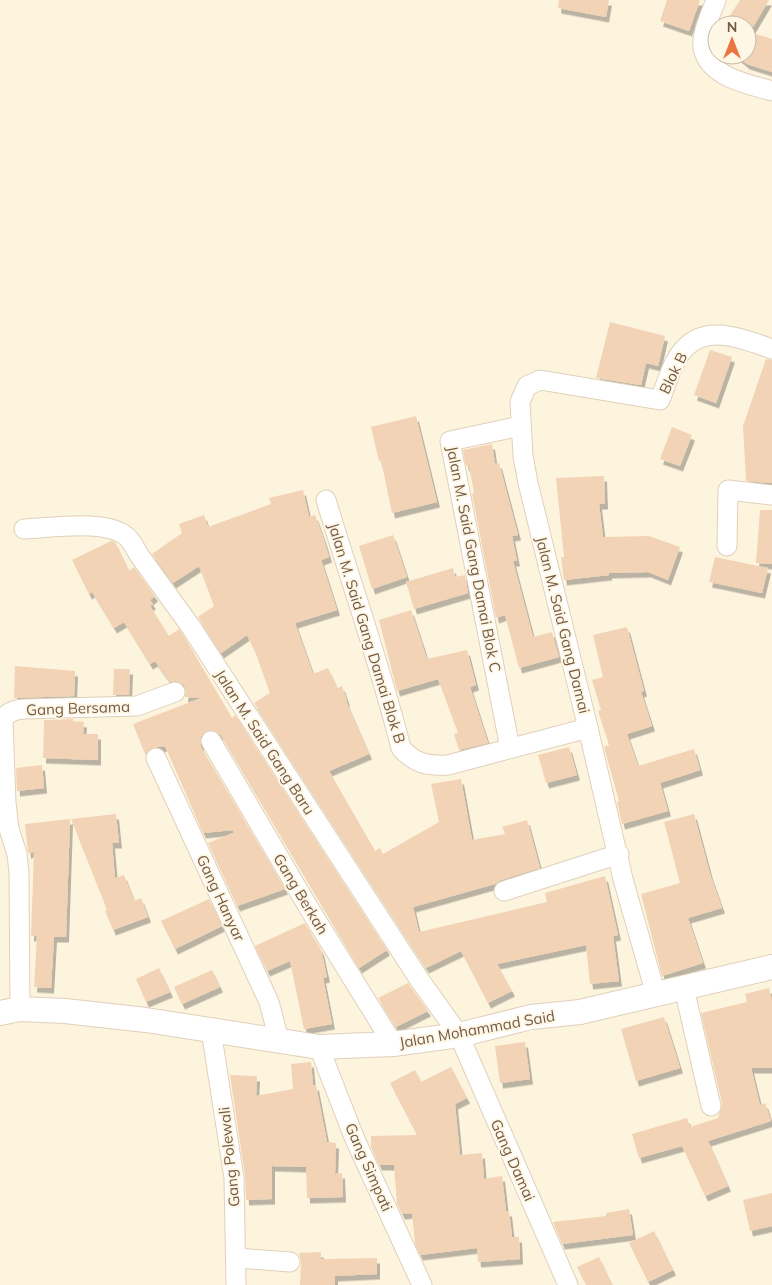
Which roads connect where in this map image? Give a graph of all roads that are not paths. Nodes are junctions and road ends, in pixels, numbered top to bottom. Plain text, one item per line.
1 (716, 0) edge
2 (772, 91) edge
3 (772, 349) edge
4 (660, 400) joint
5 (521, 426) junction
6 (772, 495) edge
7 (326, 500) dead end
8 (24, 529) dead end
9 (727, 546) dead end
10 (175, 692) dead end
11 (588, 728) junction
12 (211, 742) dead end
13 (510, 748) junction
14 (156, 758) dead end
15 (619, 854) junction
16 (504, 891) dead end
17 (772, 967) edge
18 (684, 988) junction
19 (656, 996) junction
20 (10, 1011) edge
21 (211, 1030) junction
22 (459, 1035) junction
23 (278, 1040) junction
24 (393, 1044) junction
25 (319, 1047) junction
26 (711, 1106) dead end
27 (237, 1258) junction
28 (290, 1262) dead end
29 (236, 1285) edge
30 (422, 1285) edge
31 (568, 1285) edge

1 - 2 street
3 - 4 street, Blok B
4 - 5 street, Jalan M. Said Gang Damai
5 - 11 street, Jalan M. Said Gang Damai
5 - 13 street, Jalan M. Said Gang Damai Blok C
6 - 9 street
7 - 13 street, Jalan M. Said Gang Damai Blok B
8 - 22 street, Jalan M. Said Gang Baru
10 - 20 street, Gang Bersama
11 - 13 street, Jalan M. Said Gang Damai Blok B
11 - 15 street, Jalan M. Said Gang Damai
12 - 24 street, Gang Berkah
14 - 23 street, Gang Hanyar
15 - 16 street
15 - 19 street, Jalan M. Said Gang Damai
17 - 18 street, Jalan Mohammad Said
18 - 19 street, Jalan Mohammad Said
18 - 26 street
19 - 22 street, Jalan Mohammad Said
20 - 21 street, Jalan Mohammad Said
21 - 23 street, Jalan Mohammad Said
21 - 27 street, Gang Polewali
22 - 24 street, Jalan Mohammad Said
22 - 31 street, Gang Damai
23 - 25 street, Jalan Mohammad Said
24 - 25 street, Jalan Mohammad Said
25 - 30 street, Gang Simpati
27 - 28 street
27 - 29 street, Gang Polewali

